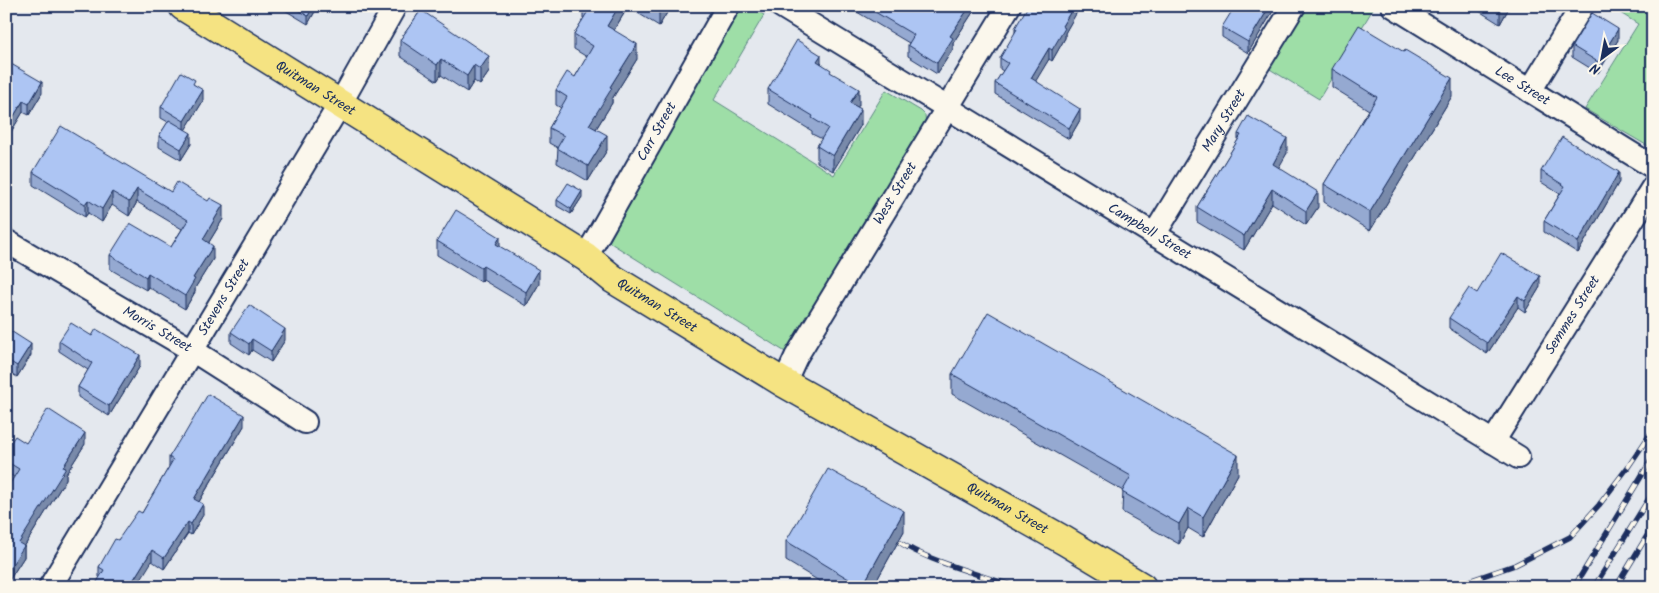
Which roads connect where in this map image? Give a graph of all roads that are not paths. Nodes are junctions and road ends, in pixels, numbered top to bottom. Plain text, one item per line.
1 (183, 6) edge
2 (395, 6) edge
3 (728, 6) edge
4 (781, 6) edge
5 (1009, 6) edge
6 (1294, 6) edge
7 (1393, 6) edge
8 (1582, 6) edge
9 (1530, 91) junction
10 (340, 104) junction
11 (947, 108) junction
12 (1653, 166) edge
13 (1653, 187) edge
14 (1154, 235) junction
15 (7, 244) edge
16 (586, 257) junction
17 (192, 350) junction
18 (784, 383) junction
19 (305, 422) dead end
20 (1493, 442) junction
21 (1518, 457) dead end
22 (50, 587) edge
23 (1142, 587) edge

1 - 10 main road, Quitman Street
2 - 10 street, Stevens Street
3 - 16 street, Carr Street
4 - 11 street, Campbell Street
5 - 11 street, West Street
6 - 14 street, Mary Street
7 - 9 street, Lee Street
8 - 9 street
9 - 12 street, Lee Street
10 - 16 main road, Quitman Street
10 - 17 street, Stevens Street
11 - 14 street, Campbell Street
11 - 18 street, West Street
13 - 20 street, Semmes Street
14 - 20 street, Campbell Street
15 - 17 street, Morris Street
16 - 18 main road, Quitman Street
17 - 19 street, Morris Street
17 - 22 street, Stevens Street
18 - 23 main road, Quitman Street
20 - 21 street, Campbell Street

